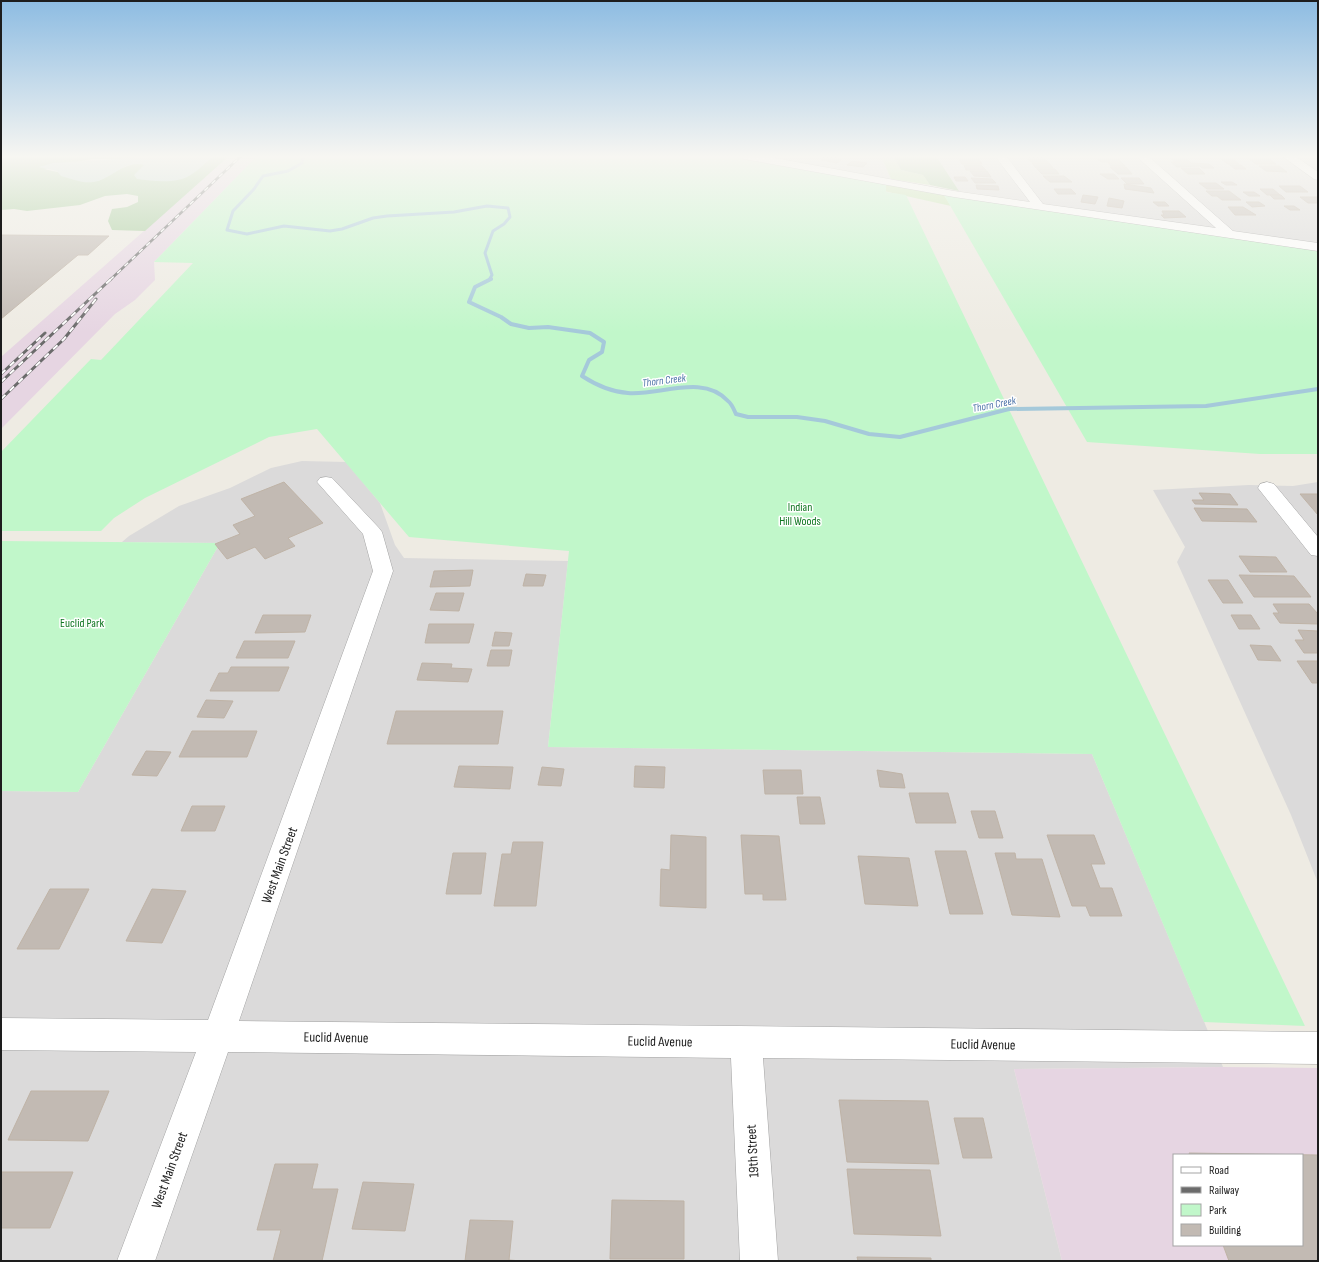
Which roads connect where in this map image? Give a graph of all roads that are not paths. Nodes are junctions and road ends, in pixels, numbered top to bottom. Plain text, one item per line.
1 (1099, 215) edge
2 (1207, 215) edge
3 (1229, 234) junction
4 (1318, 247) edge
5 (326, 482) dead end
6 (1267, 488) dead end
7 (1318, 550) edge
8 (1, 1034) edge
9 (218, 1036) junction
10 (746, 1042) junction
11 (1318, 1048) edge
12 (136, 1261) edge
13 (759, 1261) edge

1 - 3 street
2 - 3 street
3 - 4 street
5 - 9 street, West Main Street
6 - 7 street
8 - 9 street, Euclid Avenue
9 - 10 street, Euclid Avenue
9 - 12 street, West Main Street
10 - 11 street, Euclid Avenue
10 - 13 street, 19th Street

